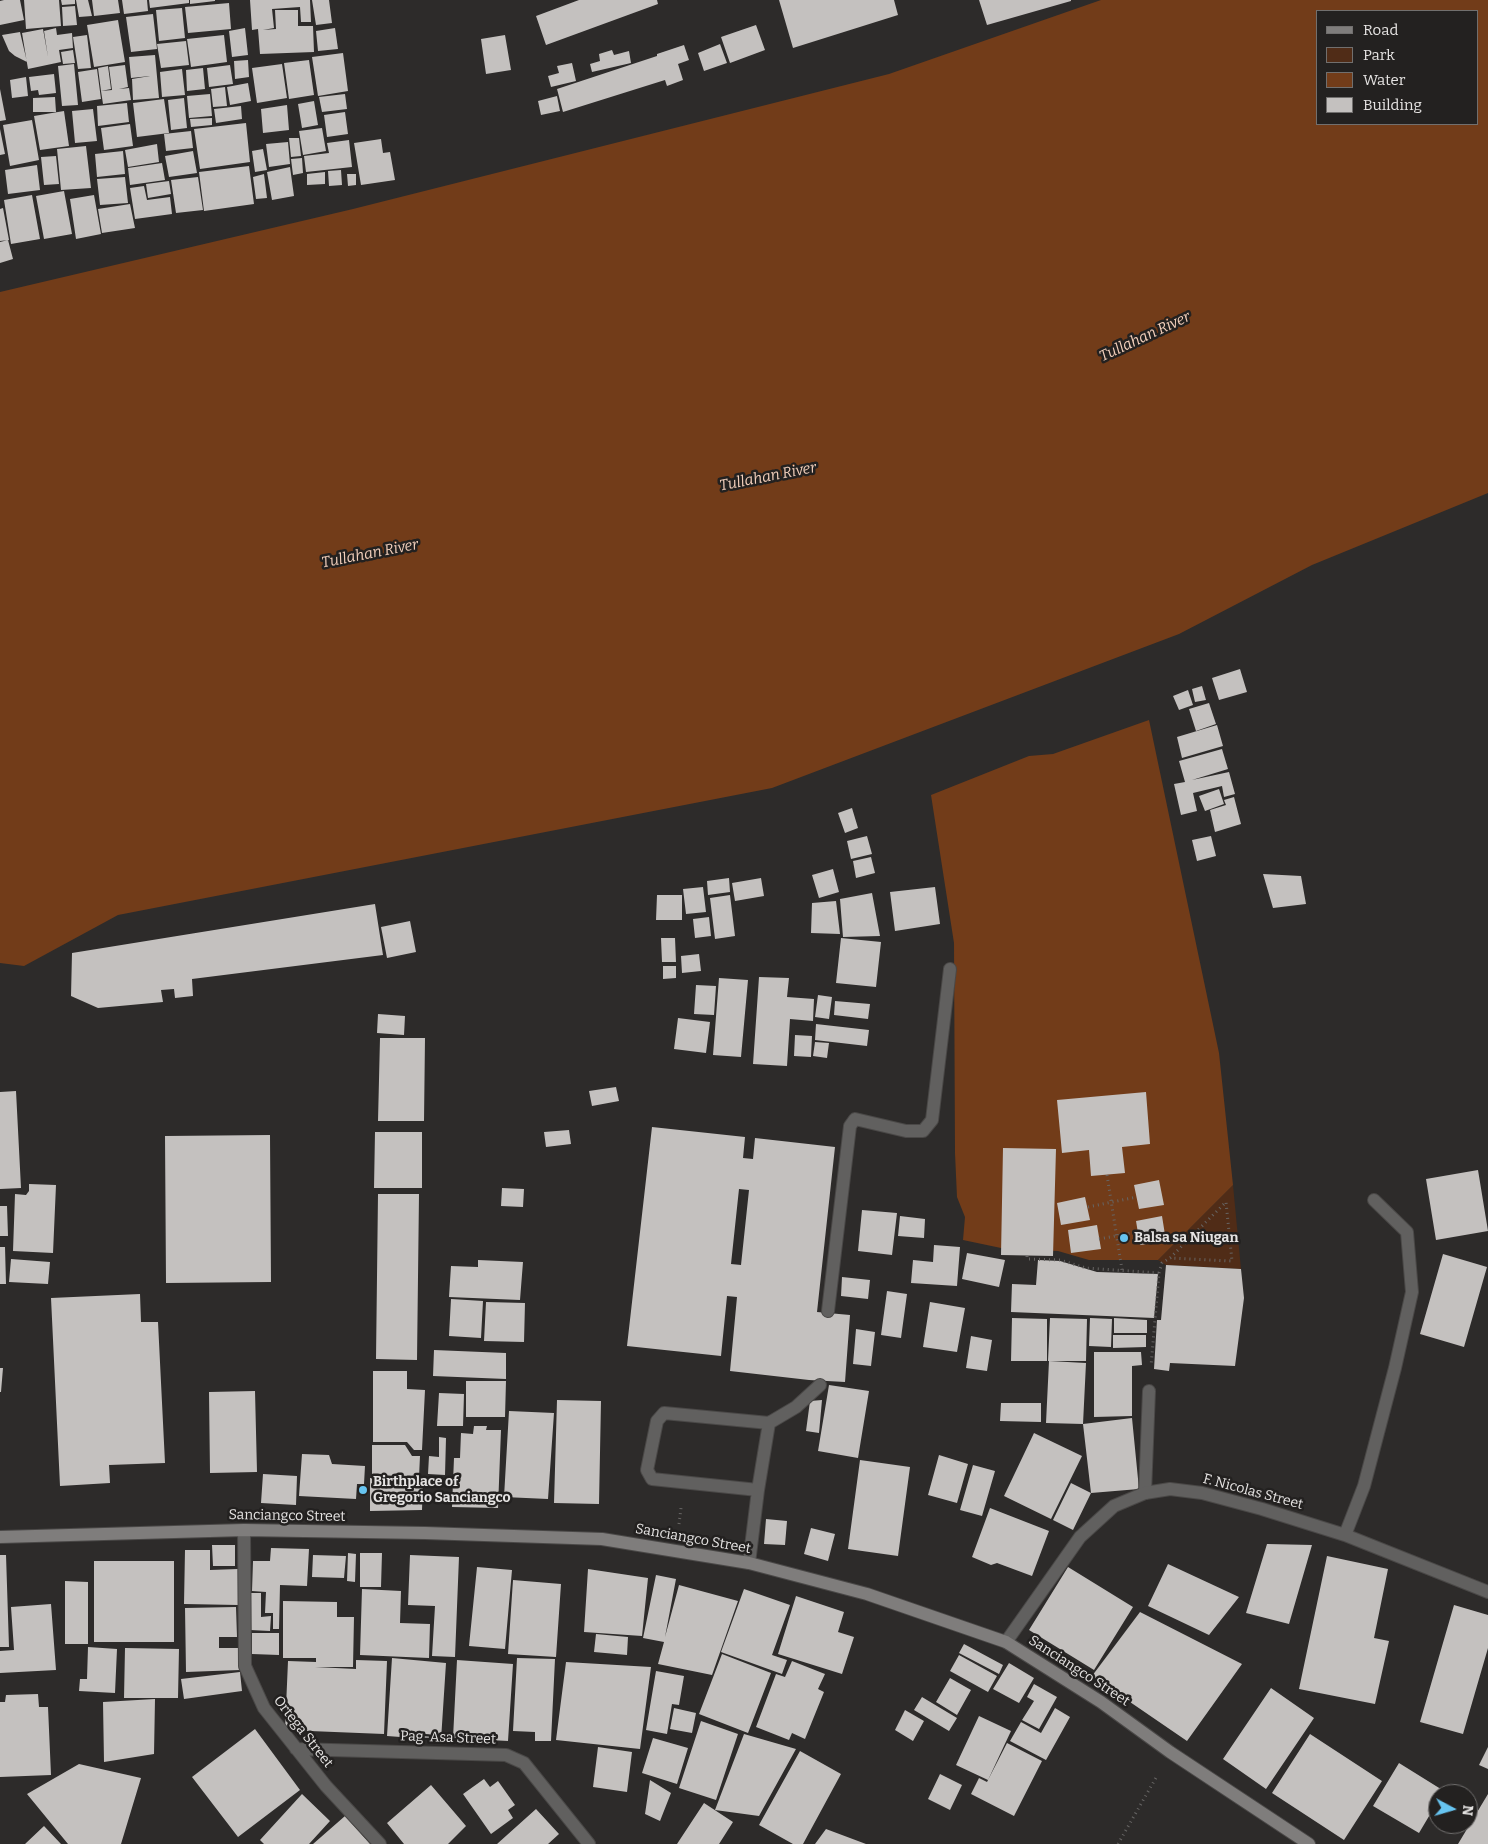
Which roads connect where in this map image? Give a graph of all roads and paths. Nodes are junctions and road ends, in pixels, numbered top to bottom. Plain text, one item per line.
1 (950, 968) dead end
2 (1107, 1175) dead end
3 (1137, 1197) dead end
4 (1374, 1200) dead end
5 (1111, 1202) junction
6 (1088, 1207) dead end
7 (1137, 1232) dead end
8 (1117, 1236) junction
9 (1099, 1239) dead end
10 (1027, 1256) dead end
11 (1170, 1258) junction
12 (1122, 1270) junction
13 (1159, 1273) junction
14 (828, 1311) dead end
15 (820, 1385) dead end
16 (1149, 1391) joint
17 (769, 1423) junction
18 (758, 1490) junction
19 (1145, 1493) junction
20 (244, 1530) junction
21 (1345, 1535) junction
22 (0, 1537) edge
23 (749, 1563) junction
24 (1488, 1592) edge
25 (1006, 1642) junction
26 (296, 1749) junction
27 (1170, 1752) junction
28 (380, 1844) edge
29 (589, 1844) edge
30 (1118, 1844) edge
31 (1309, 1844) edge

1 - 14 street
2 - 5 path
3 - 5 path
4 - 21 street
5 - 6 path
5 - 8 path
7 - 8 path
8 - 9 path
8 - 12 path
10 - 12 path
11 - 11 path
11 - 13 path
12 - 13 path
13 - 16 path
15 - 17 street
16 - 19 street
17 - 18 street
17 - 18 street
18 - 23 street
19 - 21 street, F. Nicolas Street
19 - 25 street, F. Nicolas Street
20 - 22 main road, Sanciangco Street
20 - 23 main road, Sanciangco Street
20 - 26 street, Ortega Street
21 - 24 street, F. Nicolas Street
23 - 25 main road, Sanciangco Street
25 - 27 main road, Sanciangco Street
26 - 28 street, Ortega Street
26 - 29 street, Pag-Asa Street
27 - 30 path
27 - 31 main road, Sanciangco Street

